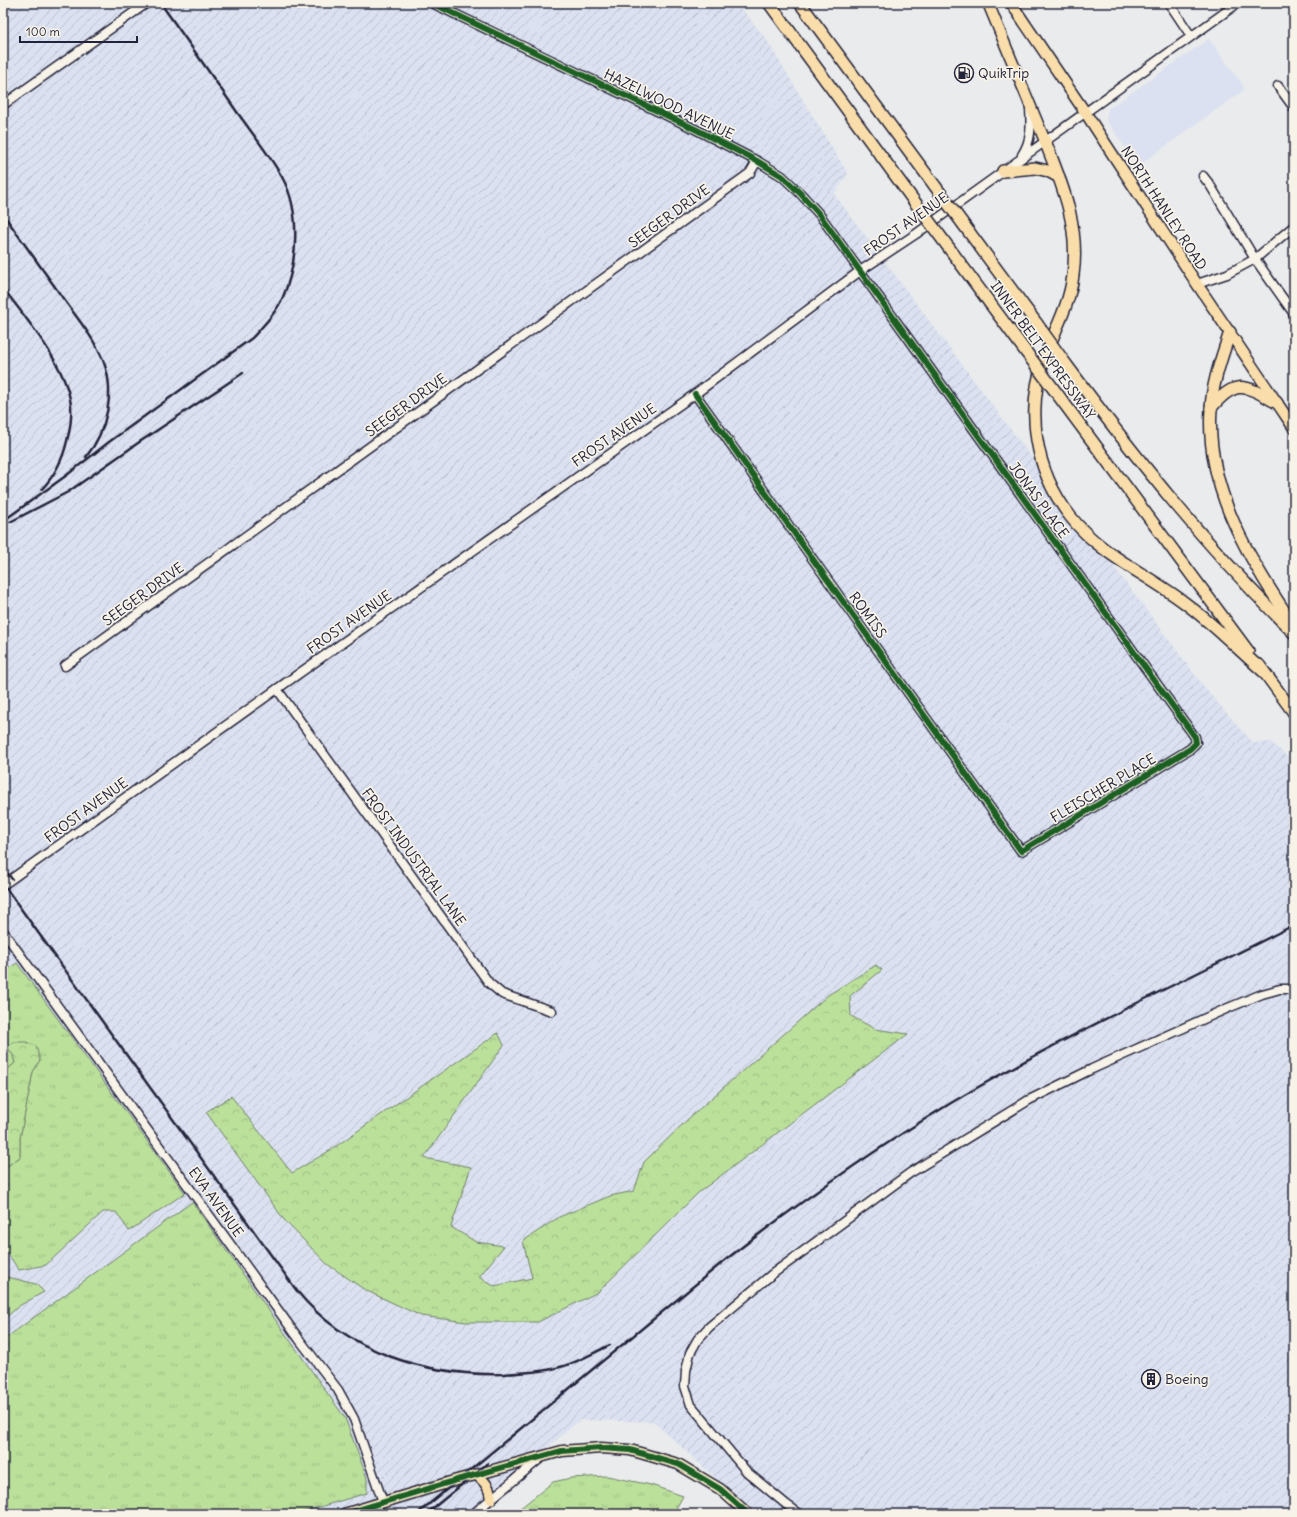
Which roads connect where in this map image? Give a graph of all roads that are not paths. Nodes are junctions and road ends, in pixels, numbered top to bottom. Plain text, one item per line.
1 (147, 3) edge
2 (432, 3) edge
3 (769, 3) edge
4 (800, 3) edge
5 (988, 3) edge
6 (1011, 3) edge
7 (1169, 3) edge
8 (1238, 3) edge
9 (1192, 36) junction
10 (1278, 86) dead end
11 (3, 106) edge
12 (1030, 106) junction
13 (1294, 108) edge
14 (1085, 112) junction
15 (1044, 141) junction
16 (1020, 159) junction
17 (757, 161) junction
18 (1003, 171) junction
19 (1203, 176) dead end
20 (1059, 177) junction
21 (1294, 226) edge
22 (1255, 259) junction
23 (860, 271) junction
24 (1197, 284) junction
25 (1294, 314) edge
26 (1230, 332) junction
27 (695, 394) junction
28 (1277, 403) junction
29 (1211, 408) junction
30 (1294, 428) edge
31 (1294, 626) edge
32 (1294, 632) edge
33 (65, 666) dead end
34 (1263, 671) junction
35 (277, 689) junction
36 (1294, 713) edge
37 (1196, 743) joint
38 (1021, 851) joint
39 (3, 885) edge
40 (3, 931) edge
41 (1294, 989) edge
42 (552, 1011) dead end
43 (542, 1457) junction
44 (477, 1475) junction
45 (491, 1499) junction
46 (383, 1502) junction
47 (344, 1514) edge
48 (473, 1514) edge
49 (748, 1514) edge
50 (800, 1514) edge

1 - 11 street
2 - 17 street, HAZELWOOD AVENUE
3 - 34 highway, INNER BELT EXPRESSWAY, bridge
4 - 32 highway, INNER BELT EXPRESSWAY, bridge
5 - 12 main road
6 - 14 main road, NORTH HANLEY ROAD
7 - 9 street
8 - 9 street, FROST AVENUE
9 - 14 street, FROST AVENUE
10 - 13 street
12 - 15 main road
12 - 16 street
14 - 15 street, FROST AVENUE
14 - 24 main road, NORTH HANLEY ROAD
15 - 16 street, FROST AVENUE
15 - 20 highway
16 - 18 street, FROST AVENUE
17 - 23 street, HAZELWOOD AVENUE
17 - 33 street, SEEGER DRIVE
18 - 20 highway
18 - 23 street, FROST AVENUE
19 - 22 street
20 - 34 highway
21 - 22 street
22 - 24 street
22 - 25 street
23 - 27 street, FROST AVENUE
23 - 37 street, JONAS PLACE
24 - 26 main road, NORTH HANLEY ROAD
26 - 28 main road, NORTH HANLEY ROAD
26 - 29 highway
27 - 35 street, FROST AVENUE
27 - 38 street, ROMISS
28 - 29 highway
28 - 30 main road, NORTH HANLEY ROAD
29 - 31 highway
34 - 36 highway, INNER BELT EXPRESSWAY
35 - 39 street, FROST AVENUE
35 - 42 street, FROST INDUSTRIAL LANE
37 - 38 street, FLEISCHER PLACE
40 - 46 street, EVA AVENUE
41 - 50 street
43 - 44 main road
43 - 45 street
43 - 49 main road
44 - 45 main road
44 - 46 main road
45 - 48 street
46 - 47 main road

